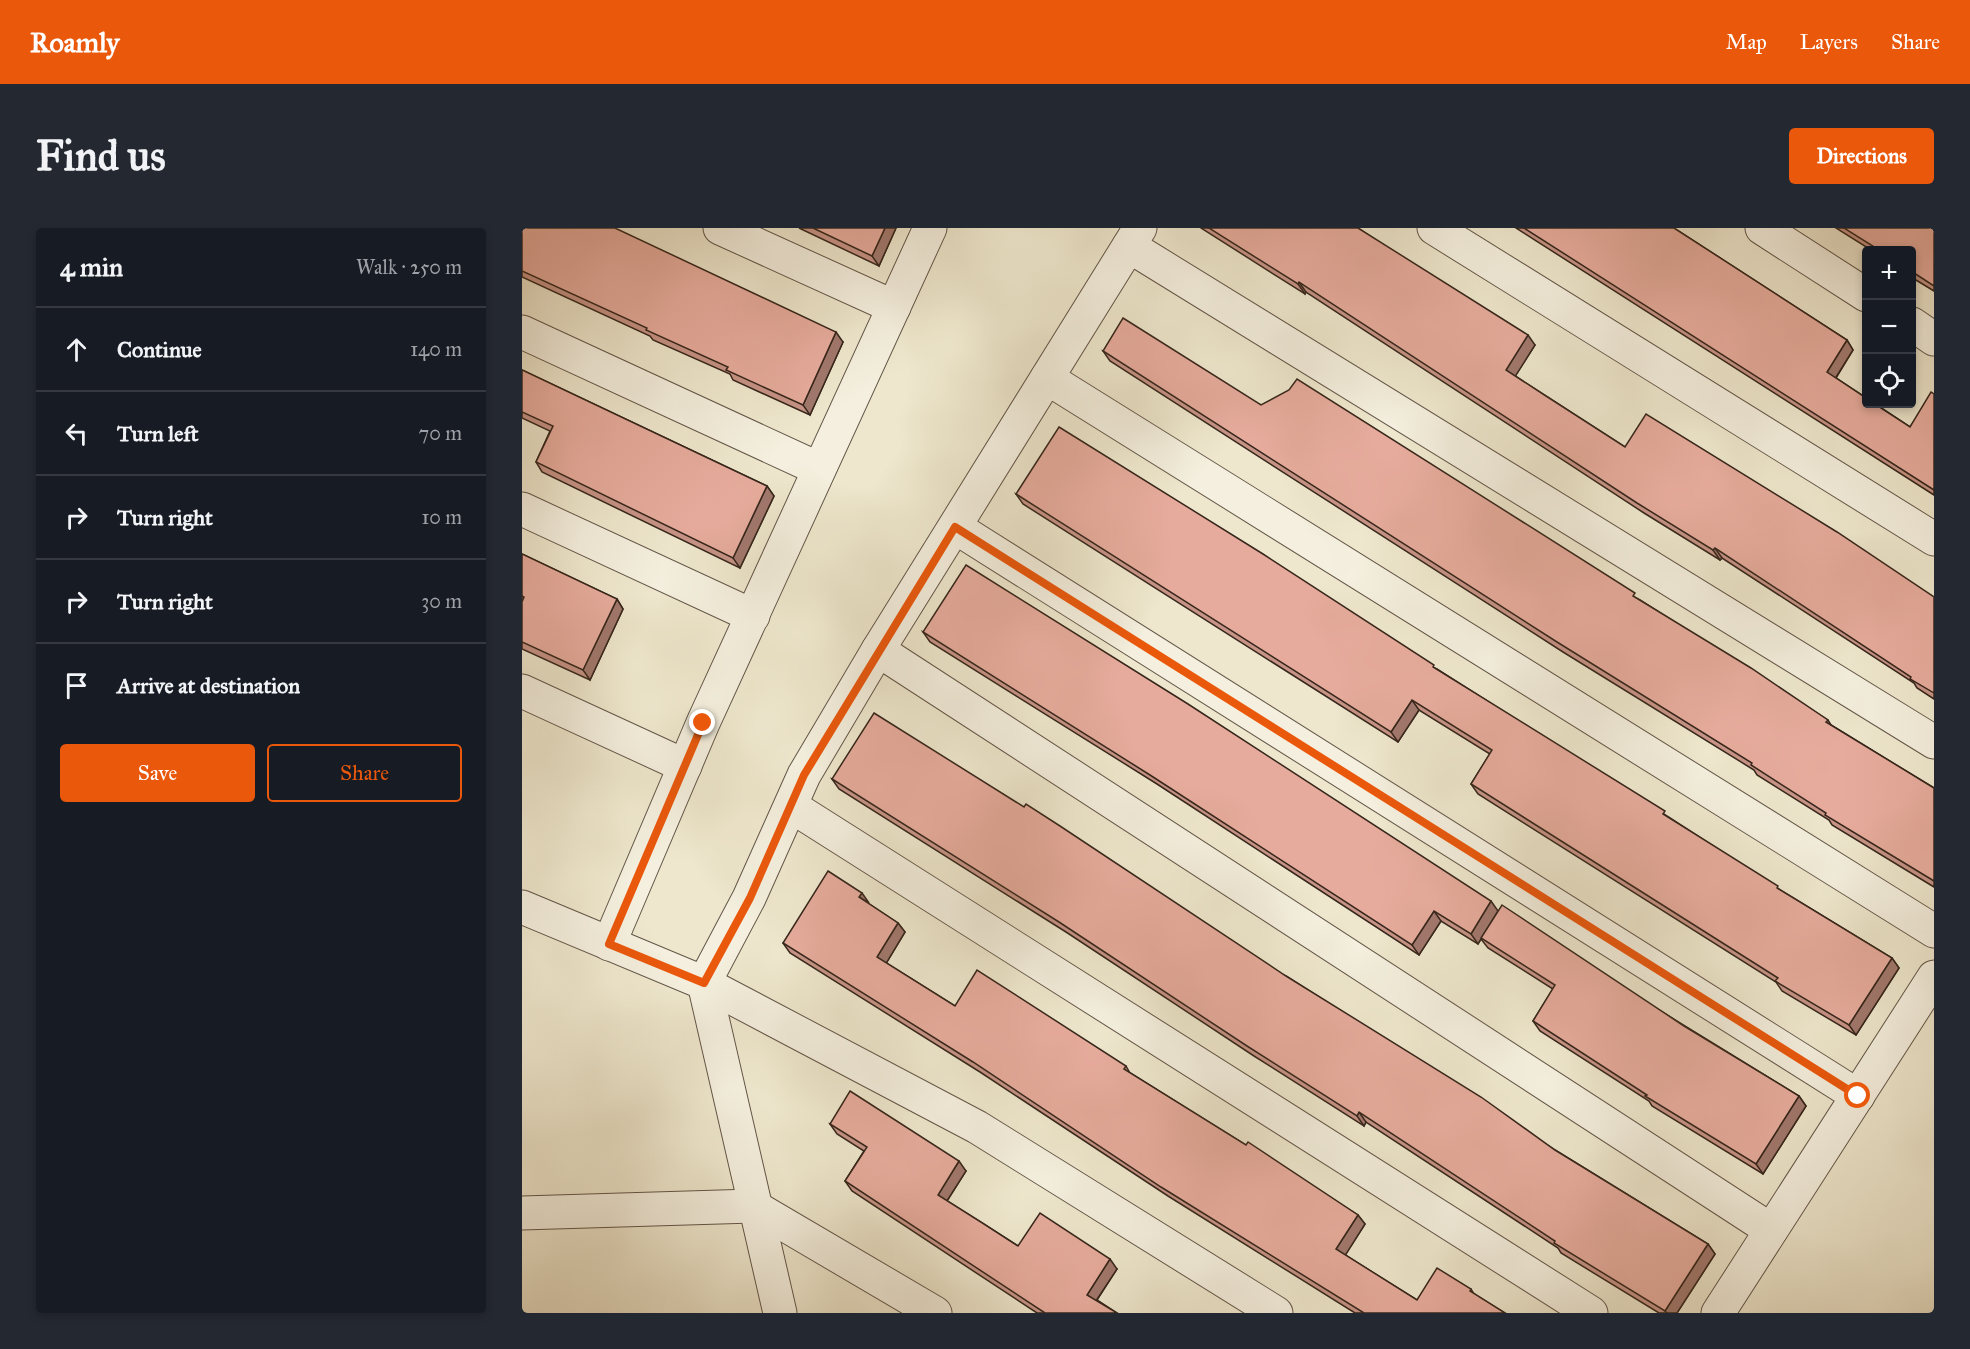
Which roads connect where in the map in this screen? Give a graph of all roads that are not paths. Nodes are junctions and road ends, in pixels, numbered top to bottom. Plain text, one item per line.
1 (720, 228) edge
2 (930, 228) edge
3 (1434, 228) edge
4 (1762, 228) edge
5 (1135, 237) edge
6 (1862, 292) edge
7 (894, 307) junction
8 (1916, 327) edge
9 (522, 332) edge
10 (1934, 339) edge
11 (1047, 378) junction
12 (819, 469) junction
13 (522, 509) edge
14 (955, 527) junction
15 (1934, 539) edge
16 (753, 616) junction
17 (878, 650) junction
18 (522, 691) edge
19 (1934, 742) edge
20 (685, 766) junction
21 (791, 806) junction
22 (522, 907) edge
23 (1934, 931) edge
24 (609, 944) junction
25 (1934, 977) edge
26 (704, 983) junction
27 (1858, 1096) junction
28 (753, 1206) junction
29 (522, 1213) edge
30 (1771, 1230) junction
31 (780, 1313) edge
32 (935, 1313) edge
33 (1276, 1313) edge
34 (1592, 1313) edge
35 (1718, 1313) edge

1 - 7 street
2 - 7 street
3 - 15 street
4 - 6 street
5 - 11 street
5 - 19 street
7 - 12 street
8 - 10 street
9 - 12 street
11 - 14 street
11 - 23 street
12 - 16 street
13 - 16 street
14 - 17 street
14 - 27 street
16 - 20 street
17 - 21 street
17 - 30 street
18 - 20 street
20 - 24 street
21 - 26 street
21 - 34 street
22 - 24 street
24 - 26 street
25 - 27 street
26 - 28 street
26 - 33 street
27 - 30 street
28 - 29 street
28 - 31 street
28 - 32 street
30 - 35 street

